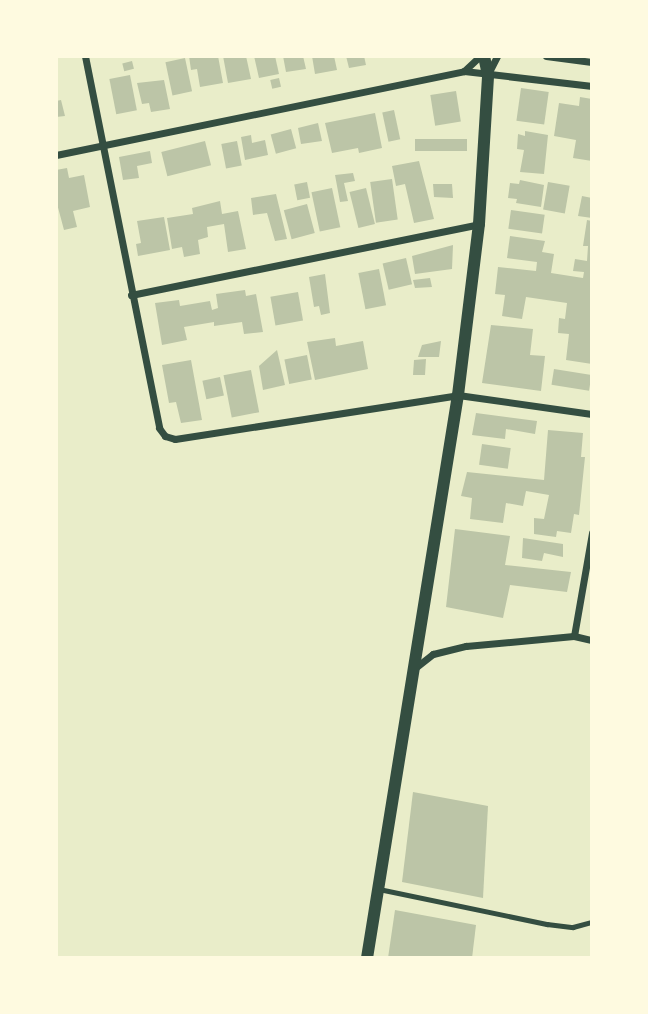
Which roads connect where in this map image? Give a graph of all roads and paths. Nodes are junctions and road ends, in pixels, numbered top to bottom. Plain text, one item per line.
1 (85, 56) edge
2 (482, 56) edge
3 (497, 56) edge
4 (546, 56) edge
5 (592, 62) edge
6 (464, 71) junction
7 (488, 75) junction
8 (592, 86) edge
9 (104, 145) junction
10 (56, 155) edge
11 (479, 224) junction
12 (131, 295) junction
13 (458, 395) junction
14 (592, 414) edge
15 (592, 533) edge
16 (574, 636) junction
17 (592, 640) edge
18 (412, 670) junction
19 (378, 889) junction
20 (592, 922) edge
21 (367, 958) edge

1 - 9 street
2 - 6 street
2 - 7 street
3 - 7 street
4 - 5 street
6 - 7 street
6 - 9 street
7 - 8 street
7 - 11 street
9 - 10 street
9 - 12 street
11 - 12 street
11 - 13 street
12 - 13 street
13 - 14 street
13 - 18 street
15 - 16 street
16 - 17 street
16 - 18 street
18 - 19 street
19 - 20 lane
19 - 21 street

